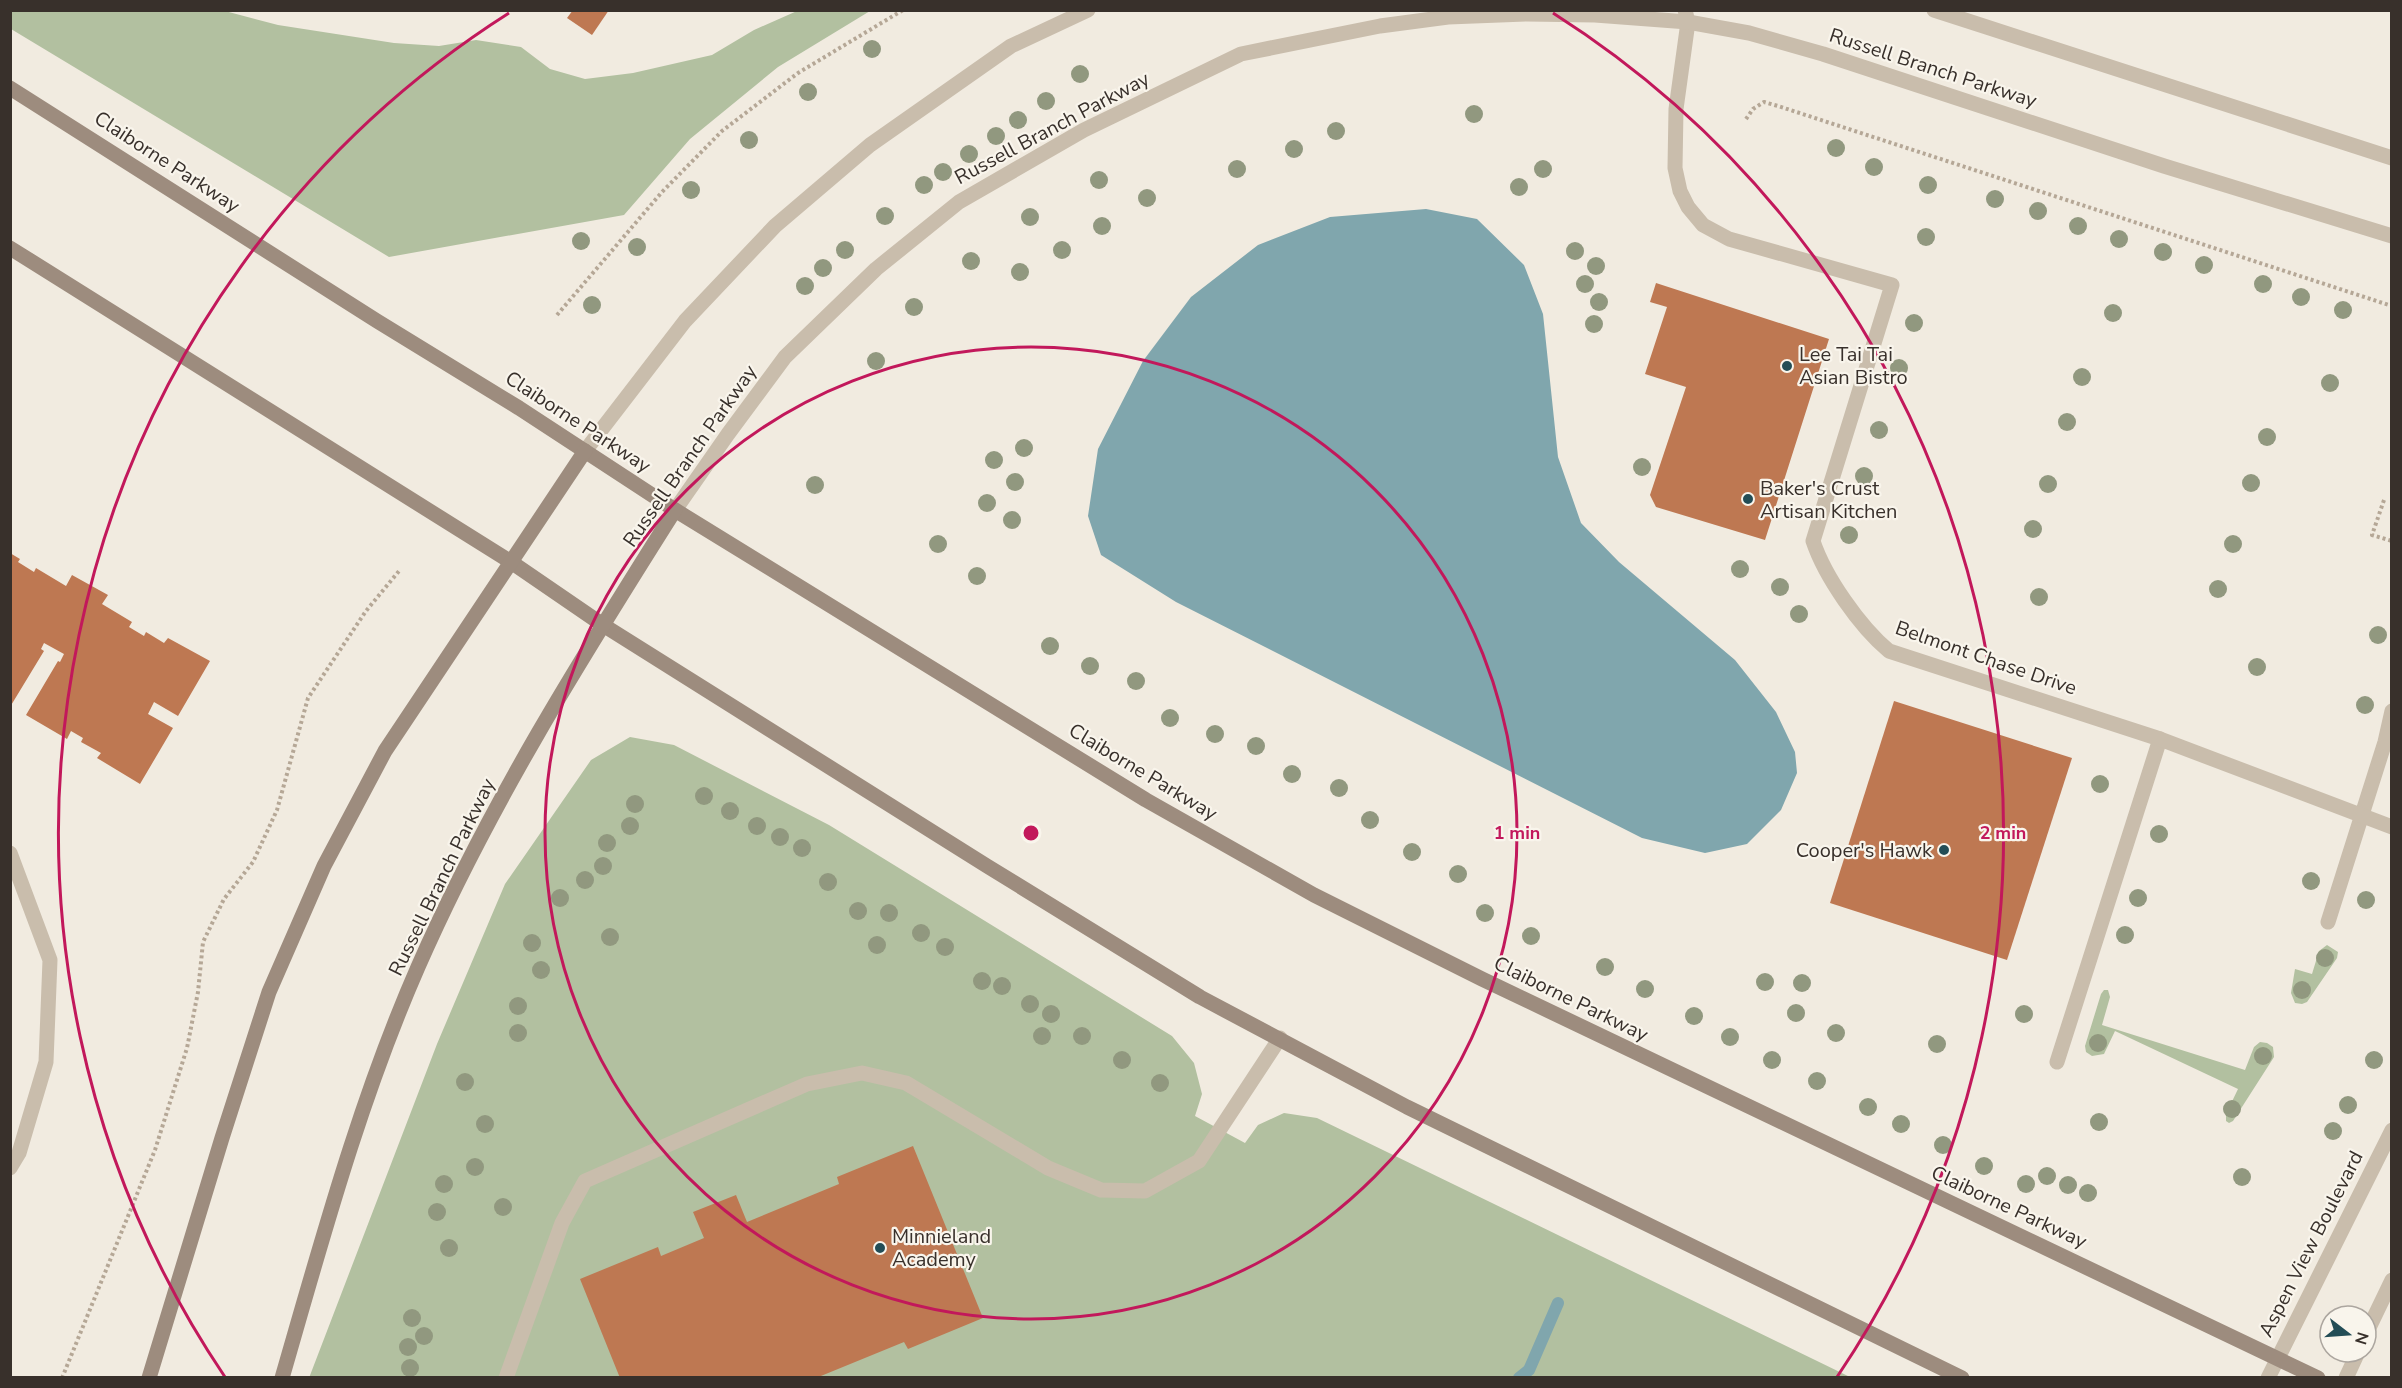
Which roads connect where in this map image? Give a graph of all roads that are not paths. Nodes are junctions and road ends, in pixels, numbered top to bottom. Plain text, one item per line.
1 (1088, 10) edge
2 (1934, 10) edge
3 (1690, 14) edge
4 (10, 88) edge
5 (2391, 158) edge
6 (2391, 236) edge
7 (10, 248) edge
8 (585, 451) junction
9 (675, 510) junction
10 (511, 562) junction
11 (603, 625) junction
12 (2391, 711) edge
13 (2160, 739) junction
14 (2361, 815) junction
15 (2391, 827) edge
16 (10, 853) edge
17 (2328, 922) dead end
18 (1280, 1038) junction
19 (2056, 1062) dead end
20 (2391, 1130) edge
21 (10, 1168) edge
22 (2391, 1280) edge
23 (2378, 1308) edge
24 (2277, 1357) junction
25 (149, 1377) edge
26 (282, 1377) edge
27 (507, 1377) edge
28 (1962, 1377) edge
29 (2268, 1377) edge
30 (2318, 1377) edge

1 - 8 street
2 - 5 street
3 - 6 street, Russell Branch Parkway
3 - 9 street, Russell Branch Parkway
3 - 13 street, Belmont Chase Drive
4 - 8 main road, Claiborne Parkway
7 - 10 main road
8 - 9 main road, Claiborne Parkway
8 - 10 main road
9 - 11 main road, Russell Branch Parkway
9 - 24 main road, Claiborne Parkway
10 - 11 main road
10 - 25 main road
11 - 18 main road
11 - 26 main road, Russell Branch Parkway
12 - 14 street
13 - 14 street, Belmont Chase Drive
13 - 19 street
14 - 15 street, Belmont Chase Drive
14 - 17 street
16 - 21 street
18 - 27 street
18 - 28 main road
20 - 24 street, Aspen View Boulevard
22 - 23 street
24 - 29 street, Aspen View Boulevard
24 - 30 main road, Claiborne Parkway

